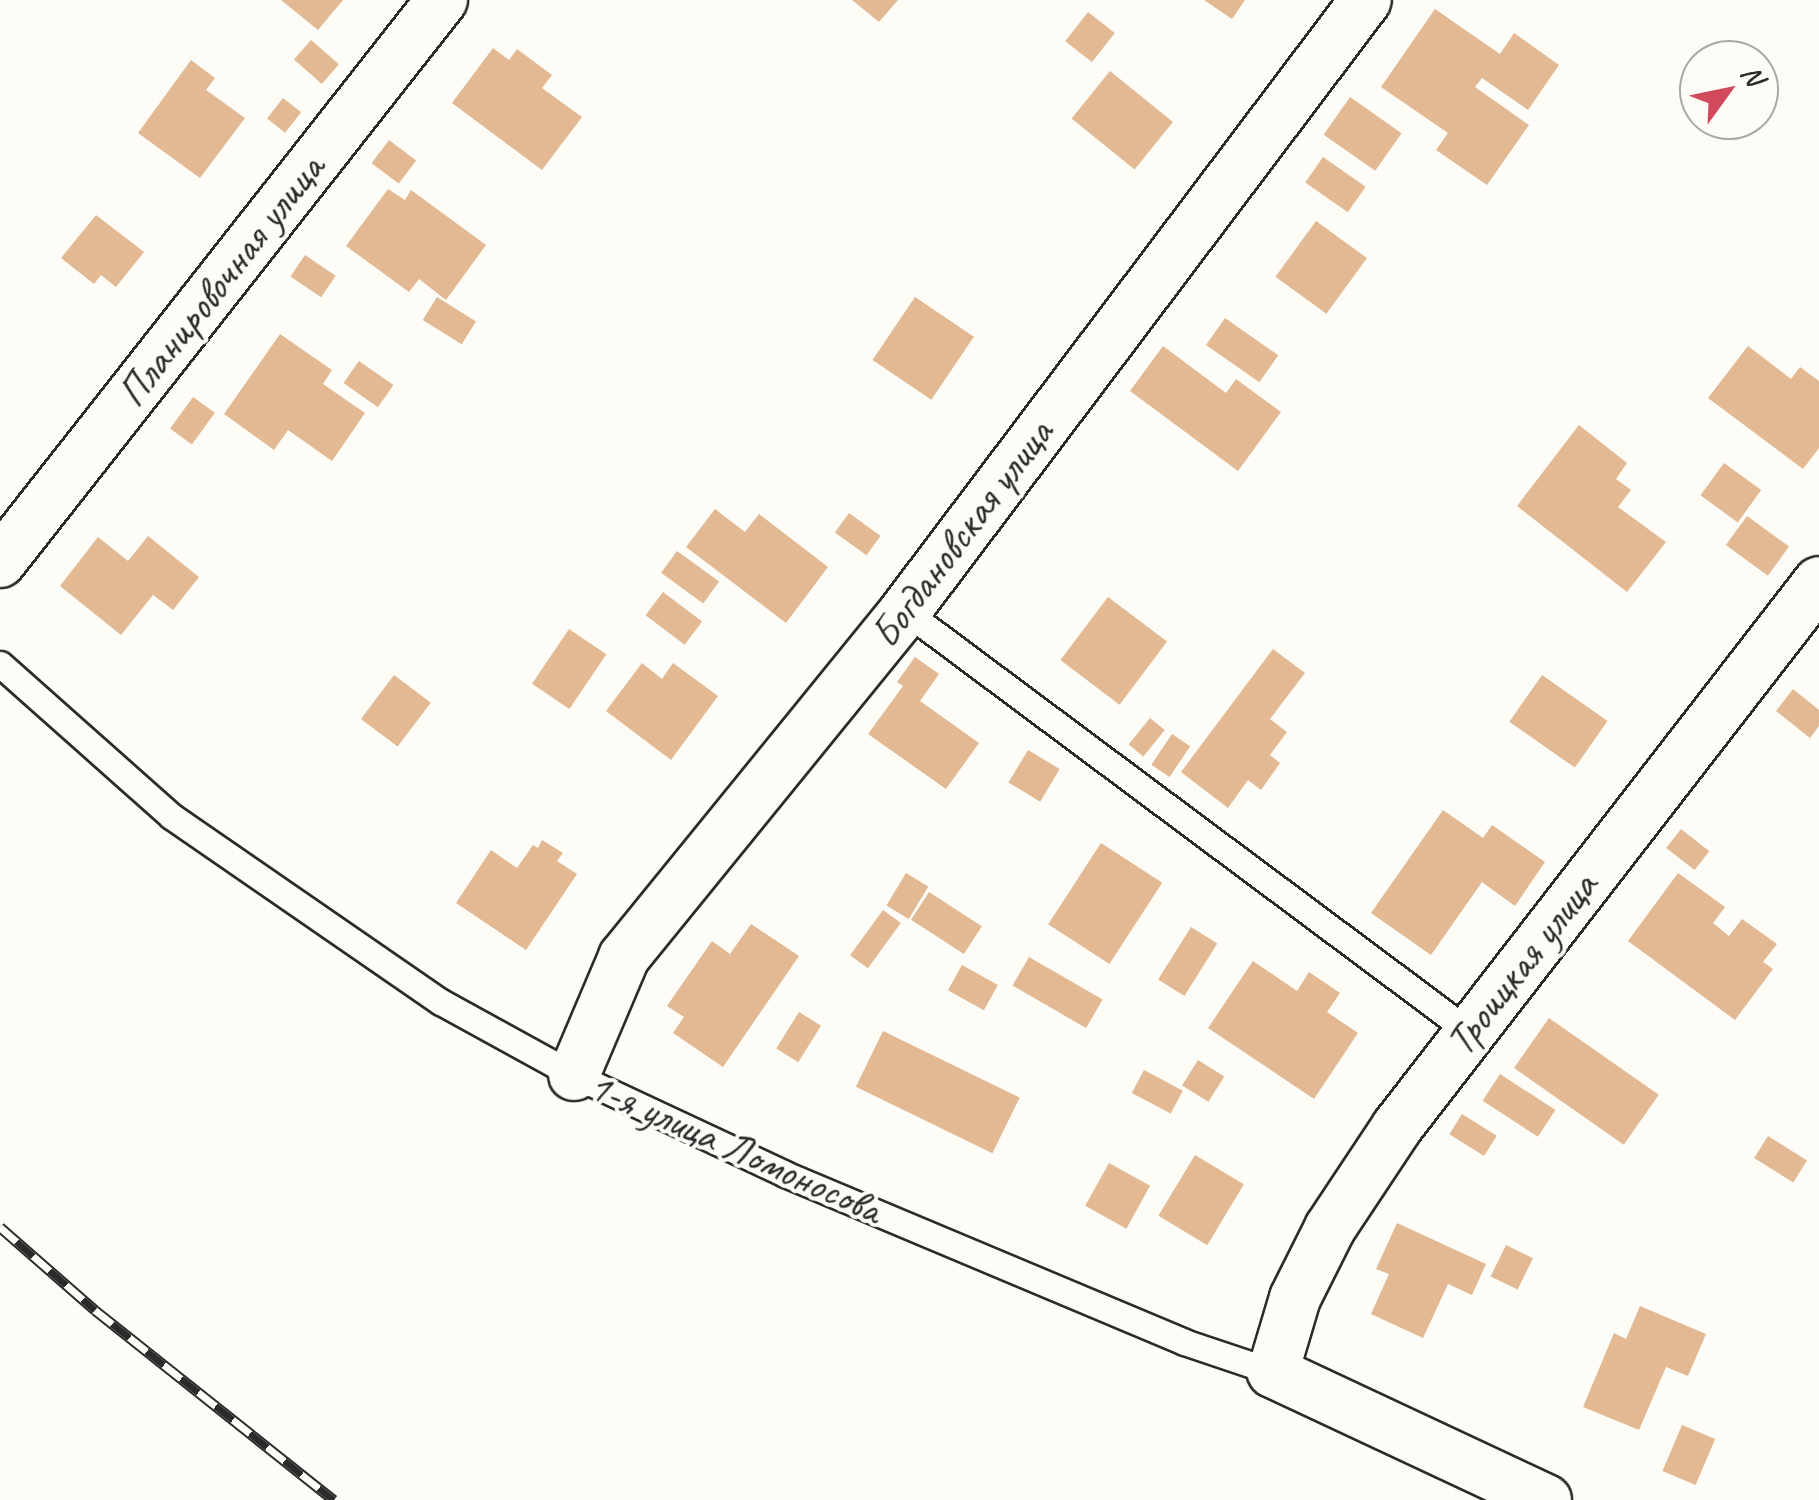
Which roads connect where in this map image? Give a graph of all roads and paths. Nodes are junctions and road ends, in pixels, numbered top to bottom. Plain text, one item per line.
1 (442, 0) edge
2 (1366, 0) edge
3 (0, 562) edge
4 (1819, 582) edge
5 (905, 611) junction
6 (0, 664) edge
7 (1468, 1030) junction
8 (574, 1075) junction
9 (1272, 1372) junction
10 (1546, 1500) edge

1 - 3 street, Планировочная улица
2 - 5 street, Богдановская улица
4 - 7 street, Троицкая улица
5 - 7 lane
5 - 8 street, Богдановская улица
6 - 8 lane, 1-я улица Ломоносова
7 - 9 street, Троицкая улица
8 - 9 lane, 1-я улица Ломоносова
9 - 10 street, 1-я улица Ломоносова

